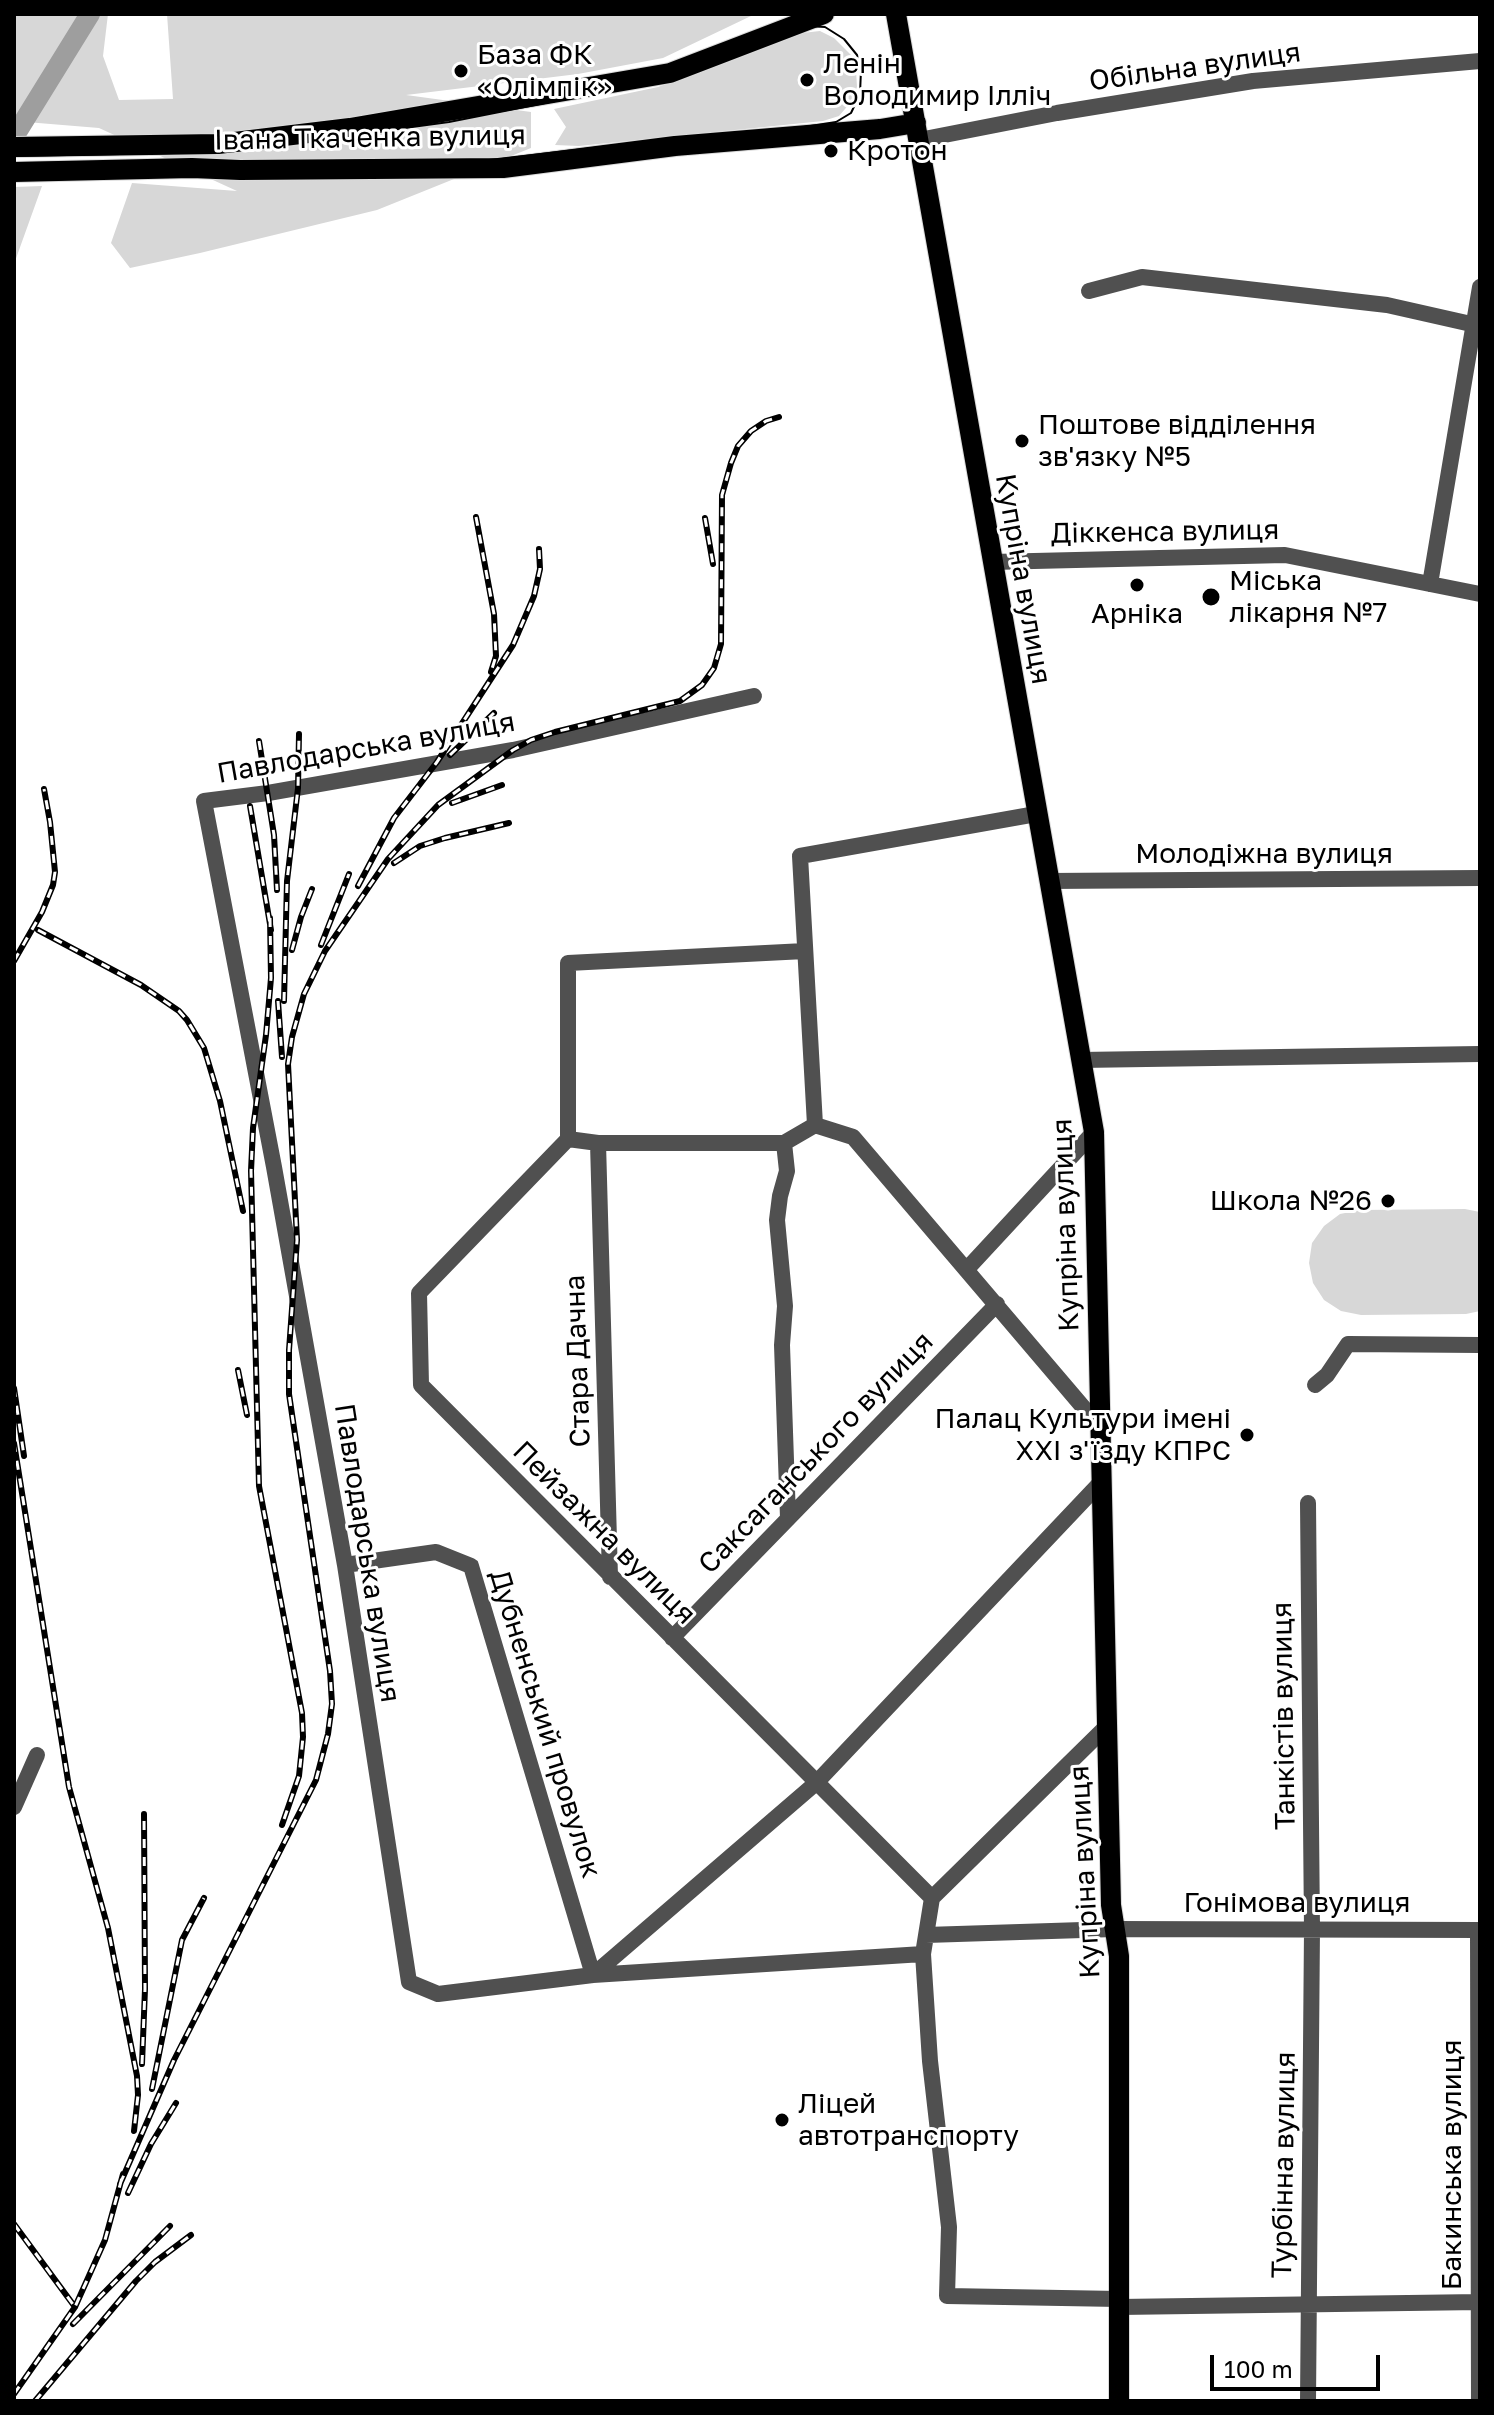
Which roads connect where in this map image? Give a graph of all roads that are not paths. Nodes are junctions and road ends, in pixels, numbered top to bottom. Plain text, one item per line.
1 (824, 14) edge
2 (896, 14) edge
3 (1480, 61) edge
4 (917, 132) junction
5 (14, 147) edge
6 (14, 172) edge
7 (1480, 287) edge
8 (1089, 291) dead end
9 (1477, 326) edge
10 (992, 562) junction
11 (1430, 584) junction
12 (1480, 594) edge
13 (754, 696) dead end
14 (1036, 814) junction
15 (1480, 878) edge
16 (1048, 881) junction
17 (805, 951) junction
18 (1480, 1054) edge
19 (1080, 1060) junction
20 (815, 1125) junction
21 (1094, 1132) junction
22 (568, 1139) junction
23 (598, 1143) junction
24 (784, 1143) junction
25 (967, 1269) junction
26 (997, 1304) junction
27 (1480, 1345) edge
28 (1315, 1385) dead end
29 (1100, 1427) junction
30 (1102, 1481) junction
31 (1308, 1503) dead end
32 (788, 1518) junction
33 (345, 1565) junction
34 (610, 1577) junction
35 (672, 1638) junction
36 (1107, 1726) junction
37 (37, 1755) dead end
38 (816, 1783) junction
39 (14, 1807) edge
40 (932, 1898) junction
41 (1114, 1929) junction
42 (1312, 1929) junction
43 (1479, 1930) edge
44 (926, 1935) junction
45 (923, 1954) junction
46 (593, 1975) junction
47 (1479, 2302) edge
48 (1119, 2303) junction
49 (1308, 2305) junction
50 (1119, 2401) edge
51 (1308, 2401) edge
52 (1479, 2401) edge

1 - 5 main road, Івана Ткаченка вулиця
2 - 4 main road, Купріна вулиця
3 - 4 street, Обільна вулиця
4 - 6 main road, Івана Ткаченка вулиця
4 - 10 main road, Купріна вулиця
7 - 9 street
8 - 9 street
9 - 11 street
10 - 11 street, Діккенса вулиця
10 - 14 main road, Купріна вулиця
11 - 12 street, Діккенса вулиця
13 - 33 street, Павлодарська вулиця
14 - 16 main road, Купріна вулиця
14 - 17 street
15 - 16 street, Молодіжна вулиця
16 - 19 main road, Купріна вулиця
17 - 20 street
17 - 22 street
18 - 19 street
19 - 21 main road, Купріна вулиця
20 - 24 street
20 - 25 street
21 - 25 street
21 - 29 main road, Купріна вулиця
22 - 23 street
22 - 34 street, Пейзажна вулиця
23 - 24 street
23 - 34 street, Стара Дачна
24 - 32 street
25 - 26 street
26 - 29 street
26 - 32 street, Саксаганського вулиця
27 - 28 street
29 - 30 main road, Купріна вулиця
30 - 36 main road, Купріна вулиця
30 - 38 street
31 - 42 street, Танкістів вулиця
32 - 35 street, Саксаганського вулиця
33 - 46 street, Дубненський провулок
33 - 46 street, Павлодарська вулиця
34 - 35 street, Пейзажна вулиця
35 - 38 street, Пейзажна вулиця
36 - 40 street
36 - 41 main road, Купріна вулиця
37 - 39 street
38 - 40 street, Пейзажна вулиця
38 - 46 street
40 - 44 street
41 - 42 street, Гонімова вулиця
41 - 44 street, Гонімова вулиця
41 - 48 main road, Купріна вулиця
42 - 43 street, Гонімова вулиця
42 - 49 street, Турбінна вулиця
43 - 47 street, Бакинська вулиця
44 - 45 street
45 - 46 street
45 - 48 street
47 - 49 street
47 - 52 street, Бакинська вулиця
48 - 49 street
48 - 50 main road, Купріна вулиця
49 - 51 street, Турбінна вулиця

